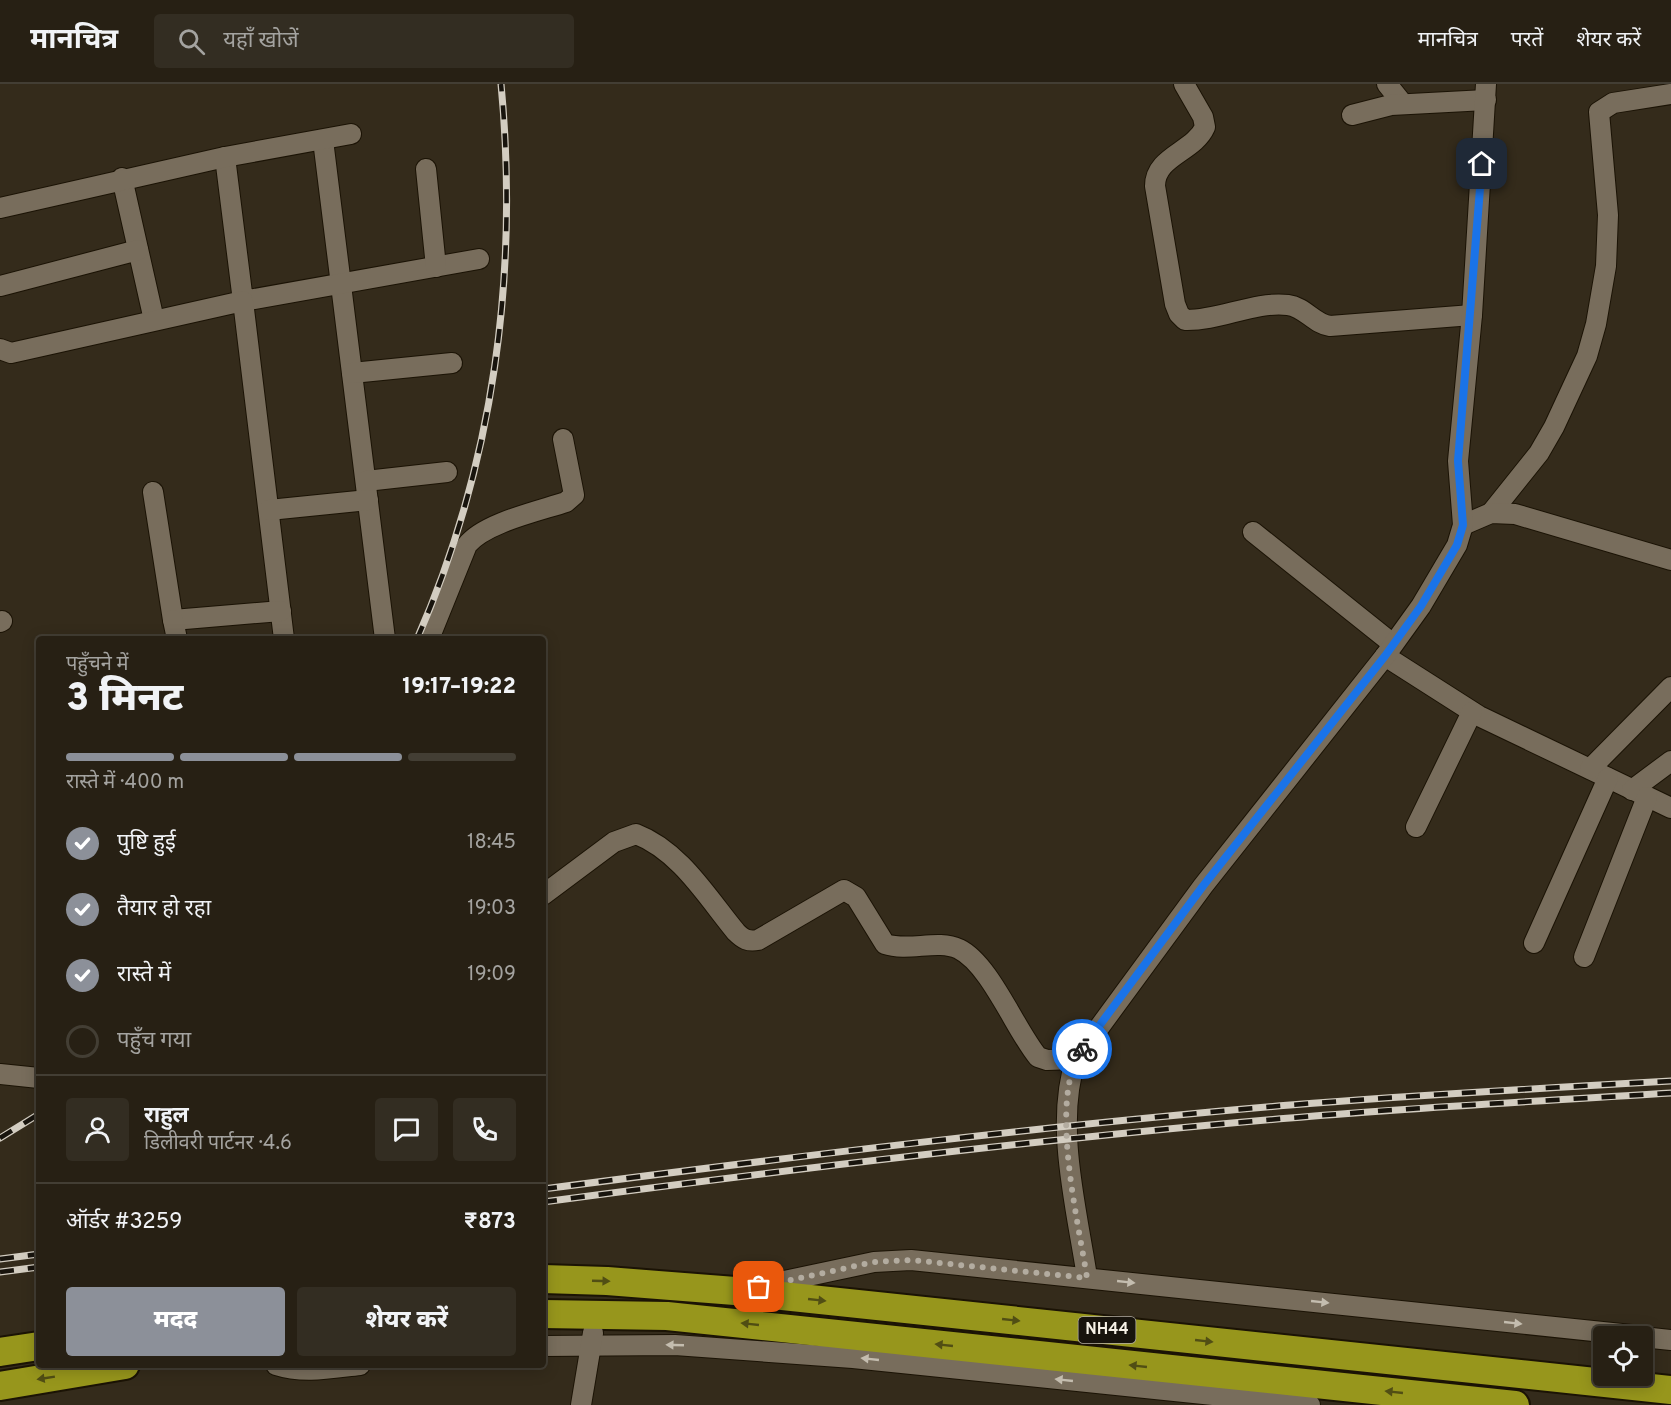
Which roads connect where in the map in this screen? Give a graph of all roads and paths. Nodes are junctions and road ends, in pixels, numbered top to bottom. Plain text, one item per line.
1 (1184, 84) edge
2 (1387, 84) edge
3 (1486, 92) edge
4 (1671, 94) edge
5 (1403, 104) junction
6 (1352, 115) dead end
7 (351, 134) dead end
8 (324, 140) junction
9 (225, 156) junction
10 (426, 169) dead end
11 (122, 178) junction
12 (0, 208) edge
13 (138, 250) junction
14 (479, 259) dead end
15 (436, 267) junction
16 (341, 284) junction
17 (0, 286) edge
18 (243, 301) junction
19 (1472, 315) junction
20 (154, 320) junction
21 (0, 349) edge
22 (452, 363) dead end
23 (352, 374) junction
24 (563, 439) dead end
25 (447, 472) dead end
26 (367, 491) junction
27 (153, 492) dead end
28 (269, 510) junction
29 (1491, 513) junction
30 (1463, 525) junction
31 (1253, 532) dead end
32 (1671, 560) edge
33 (281, 611) junction
34 (175, 629) edge
35 (284, 636) edge
36 (385, 636) edge
37 (430, 636) edge
38 (1389, 650) junction
39 (1671, 687) edge
40 (1472, 712) junction
41 (1671, 761) edge
42 (1590, 769) junction
43 (1608, 778) junction
44 (1640, 793) junction
45 (1671, 808) edge
46 (1416, 827) dead end
47 (546, 893) edge
48 (1534, 943) dead end
49 (1584, 957) dead end
50 (1076, 1059) junction
51 (0, 1074) edge
52 (36, 1078) edge
53 (1087, 1278) junction
54 (546, 1279) edge
55 (735, 1292) junction
56 (546, 1314) edge
57 (595, 1316) junction
58 (1593, 1332) edge
59 (1653, 1338) edge
60 (1671, 1340) edge
61 (592, 1344) junction
62 (36, 1346) edge
63 (546, 1346) edge
64 (0, 1352) edge
65 (107, 1368) edge
66 (286, 1368) edge
67 (336, 1368) edge
68 (0, 1386) edge
69 (1671, 1389) edge
70 (1203, 1400) edge
71 (581, 1405) edge
72 (1310, 1405) edge
73 (1515, 1405) edge

1 - 19 street
2 - 5 street
3 - 5 street
3 - 19 street
4 - 29 street
5 - 6 street
7 - 8 street
8 - 9 street
8 - 16 street
9 - 11 street
9 - 18 street
10 - 15 street
11 - 12 street
11 - 13 street
13 - 17 street
13 - 20 street
14 - 15 street
15 - 16 street
16 - 18 street
16 - 23 street
18 - 20 street
18 - 28 street
19 - 30 street
20 - 21 street
22 - 23 street
23 - 26 street
24 - 37 street
25 - 26 street
26 - 28 street
26 - 36 street
27 - 34 street
28 - 33 street
29 - 30 street
29 - 32 street
30 - 38 street
31 - 38 street
33 - 34 street
33 - 35 street
38 - 40 street
38 - 50 street
39 - 42 street
40 - 42 street
40 - 46 street
41 - 44 street
42 - 43 street
43 - 44 street
43 - 48 street
44 - 45 street
44 - 49 street
47 - 50 street
50 - 53 street
51 - 52 street
53 - 55 street
53 -> 58 street
54 -> 55 highway, NH44
55 -> 69 highway, NH44
56 - 57 highway, NH44
57 - 61 street
73 -> 57 highway, NH44
59 - 60 street
61 - 63 street
70 -> 61 street
61 - 71 street
62 - 64 highway
65 -> 68 highway
66 - 67 street
70 - 72 street

